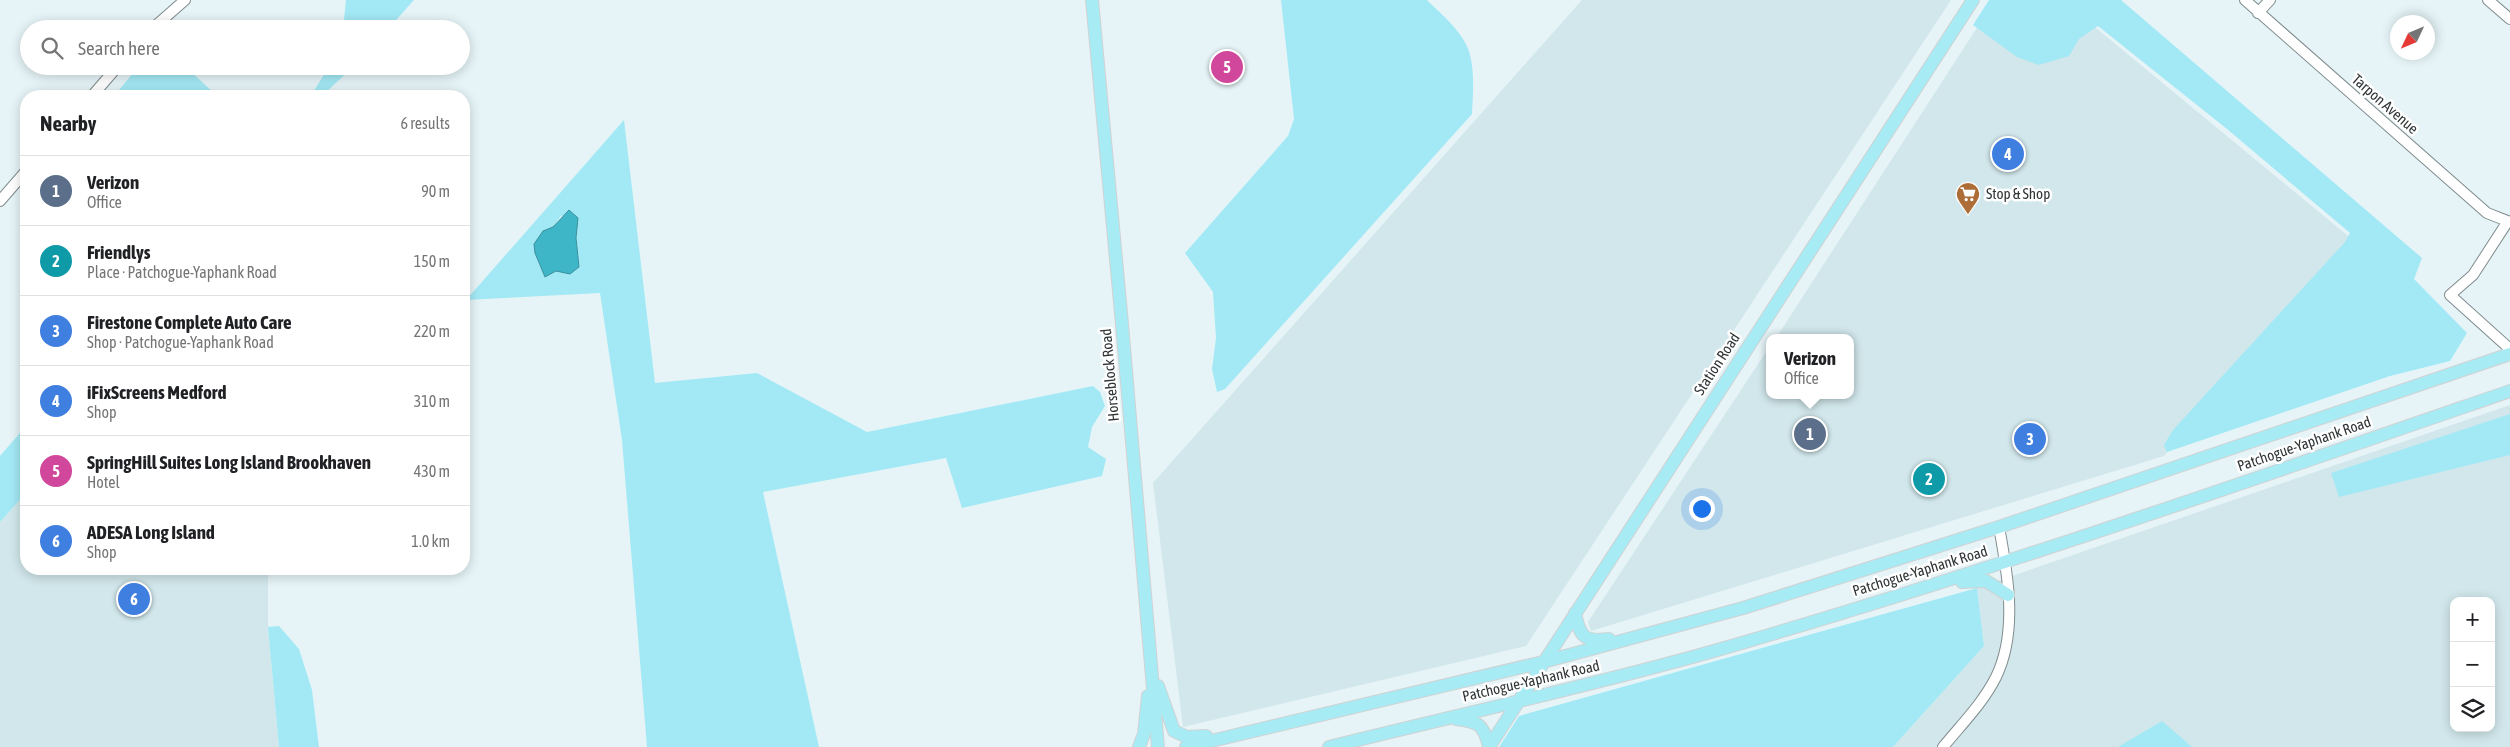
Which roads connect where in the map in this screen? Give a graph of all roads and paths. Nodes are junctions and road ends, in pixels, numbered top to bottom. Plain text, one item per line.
1 (185, 0) edge
2 (1092, 0) edge
3 (1973, 0) edge
4 (2245, 0) edge
5 (2270, 0) edge
6 (2488, 0) edge
7 (2258, 13) junction
8 (2510, 19) edge
9 (162, 20) edge
10 (110, 75) edge
11 (97, 90) edge
12 (20, 178) edge
13 (0, 201) edge
14 (2509, 222) edge
15 (2510, 349) edge
16 (2510, 354) edge
17 (2510, 391) edge
18 (1999, 527) junction
19 (2005, 561) junction
20 (1920, 588) junction
21 (2008, 595) junction
22 (1575, 613) junction
23 (1652, 633) junction
24 (1543, 662) junction
25 (1151, 664) junction
26 (1518, 701) junction
27 (1446, 718) junction
28 (1241, 734) junction
29 (1138, 747) edge
30 (1158, 747) edge
31 (1186, 747) edge
32 (1329, 747) edge
33 (1489, 747) edge
34 (1943, 747) edge

1 - 9 street
2 - 25 main road, Horseblock Road
3 - 22 main road, Station Road
4 - 7 street, Tarpon Avenue
5 - 7 street
6 - 8 street
7 - 14 street, Tarpon Avenue
10 - 11 street
12 - 13 street
14 - 15 street
16 - 18 main road, Patchogue-Yaphank Road
17 - 19 main road, Patchogue-Yaphank Road
18 - 19 street
18 - 23 main road, Patchogue-Yaphank Road
19 - 20 main road, Patchogue-Yaphank Road
19 - 21 street
20 - 21 main road
20 - 26 main road, Patchogue-Yaphank Road
21 - 34 street
22 - 23 main road
22 - 24 main road, Station Road
23 - 24 main road, Patchogue-Yaphank Road
24 - 26 main road, Station Road
24 - 28 main road, Patchogue-Yaphank Road
25 - 28 main road
25 - 29 main road
25 - 30 main road, Horseblock Road
26 - 27 main road, Patchogue-Yaphank Road
26 - 33 main road, Station Road
27 - 32 main road, Patchogue-Yaphank Road
27 - 33 main road
28 - 31 main road, Patchogue-Yaphank Road

